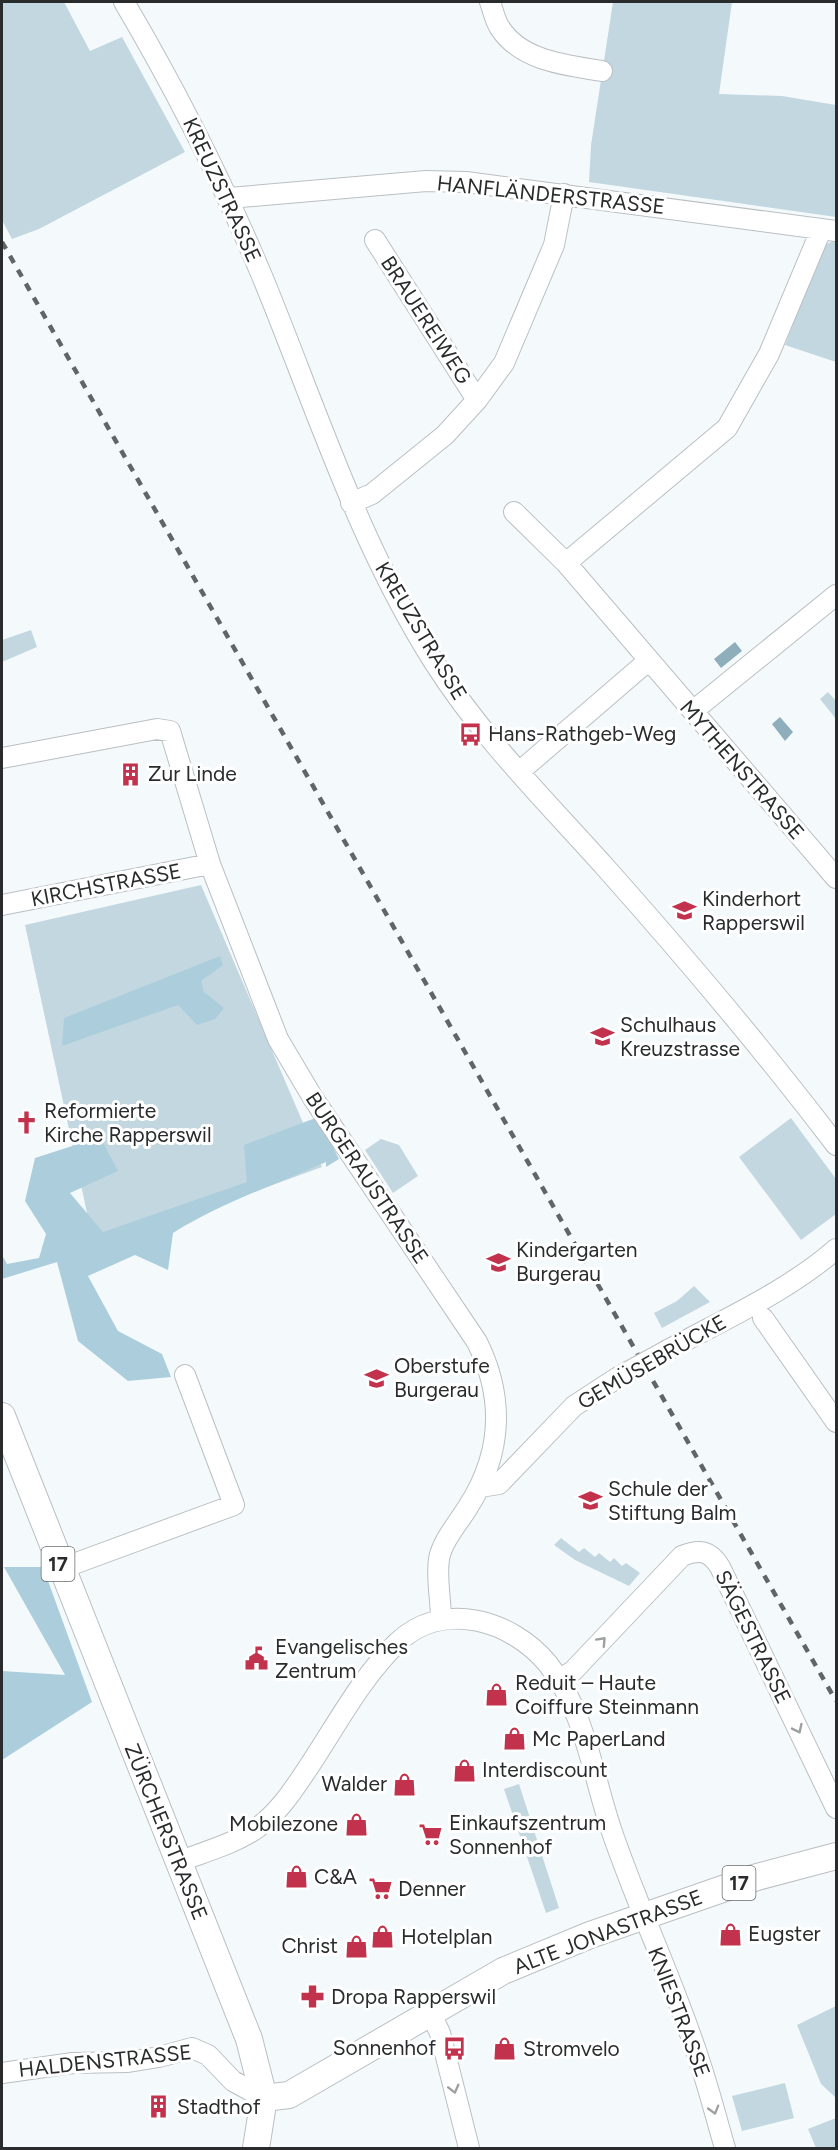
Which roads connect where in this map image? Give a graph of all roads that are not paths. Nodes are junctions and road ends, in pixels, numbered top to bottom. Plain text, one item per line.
1 (124, 2) edge
2 (490, 2) edge
3 (602, 71) dead end
4 (564, 194) junction
5 (229, 198) junction
6 (829, 230) edge
7 (375, 240) dead end
8 (477, 400) junction
9 (351, 503) junction
10 (514, 512) dead end
11 (566, 563) junction
12 (837, 595) edge
13 (648, 661) junction
14 (693, 711) junction
15 (2, 758) edge
16 (519, 772) junction
17 (210, 864) junction
18 (837, 878) edge
19 (2, 905) edge
20 (837, 1145) edge
21 (837, 1249) edge
22 (763, 1318) dead end
23 (185, 1375) dead end
24 (2, 1416) edge
25 (837, 1422) edge
26 (480, 1487) junction
27 (60, 1569) junction
28 (441, 1619) junction
29 (559, 1680) junction
30 (837, 1808) edge
31 (837, 1856) edge
32 (178, 1862) junction
33 (643, 1917) junction
34 (431, 2014) junction
35 (2, 2073) edge
36 (264, 2098) junction
37 (256, 2148) edge
38 (469, 2148) edge
39 (725, 2148) edge

1 - 5 street, KREUZSTRASSE
2 - 3 street
4 - 5 street, HANFLÄNDERSTRASSE
4 - 6 street, HANFLÄNDERSTRASSE
4 - 8 street, BRAUEREIWEG
5 - 9 street, KREUZSTRASSE
6 - 11 street
7 - 8 street, BRAUEREIWEG
8 - 9 street, BRAUEREIWEG
9 - 16 street, KREUZSTRASSE
10 - 11 street, MYTHENSTRASSE
11 - 13 street, MYTHENSTRASSE
12 - 14 street
13 - 14 street, MYTHENSTRASSE
13 - 16 street
14 - 18 street, MYTHENSTRASSE
15 - 17 street, BURGERAUSTRASSE
16 - 20 street, KREUZSTRASSE
17 - 19 street, KIRCHSTRASSE
17 - 26 street, BURGERAUSTRASSE
21 - 26 street, GEMÜSEBRÜCKE, bridge
22 - 25 street
23 - 27 street
24 - 27 main road, ZÜRCHERSTRASSE / 17
26 - 28 street, BURGERAUSTRASSE
27 - 32 main road, ZÜRCHERSTRASSE / 17
28 - 29 street, KNIESTRASSE
28 - 32 street, KNIESTRASSE
29 -> 30 street, SÄGESTRASSE
29 - 33 street, KNIESTRASSE
31 - 33 main road, ALTE JONASTRASSE / 17
32 - 36 main road, ZÜRCHERSTRASSE / 17
33 - 34 main road, ALTE JONASTRASSE / 17
33 -> 39 street, KNIESTRASSE
34 - 36 main road, ALTE JONASTRASSE / 17
34 -> 38 street
35 - 36 street, HALDENSTRASSE
36 - 37 main road

